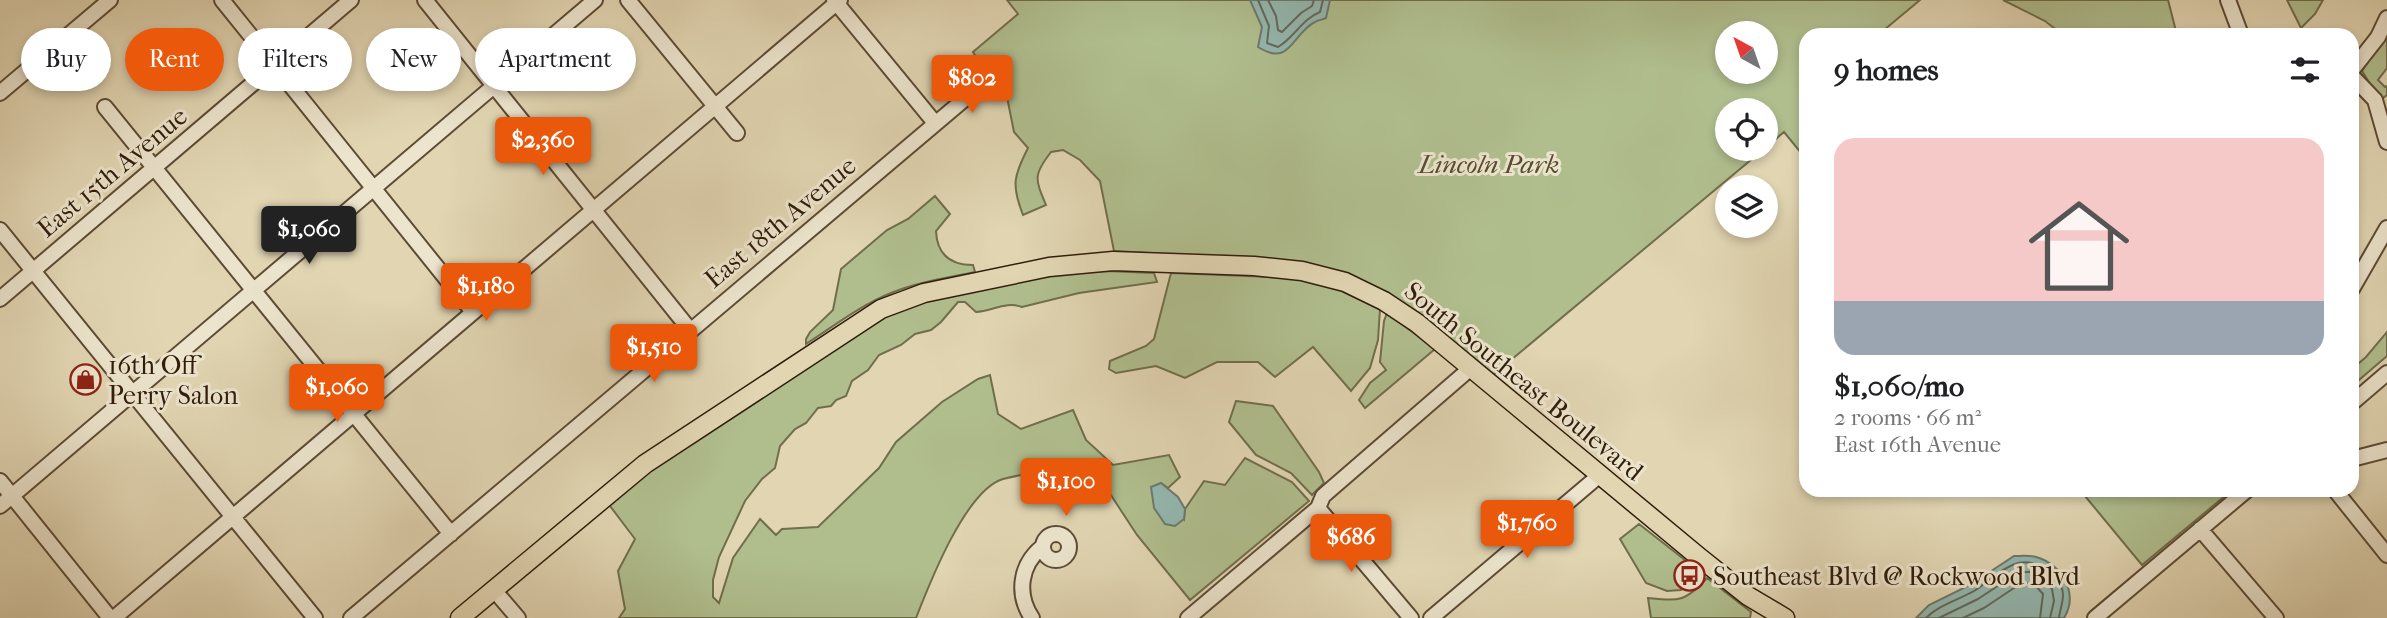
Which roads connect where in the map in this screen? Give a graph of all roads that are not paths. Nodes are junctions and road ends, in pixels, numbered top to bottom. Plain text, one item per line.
1 (110, 0) edge
2 (222, 0) edge
3 (351, 0) edge
4 (425, 0) edge
5 (595, 0) edge
6 (628, 0) edge
7 (2228, 0) edge
8 (837, 1) edge
9 (2387, 18) edge
10 (244, 28) edge
11 (318, 28) edge
12 (562, 28) edge
13 (2238, 28) edge
14 (2359, 61) edge
15 (475, 62) edge
16 (986, 81) dead end
17 (2359, 83) edge
18 (245, 91) edge
19 (294, 91) edge
20 (488, 91) edge
21 (498, 91) edge
22 (0, 93) edge
23 (715, 106) junction
24 (105, 107) dead end
25 (935, 123) junction
26 (737, 133) dead end
27 (2387, 142) edge
28 (155, 168) junction
29 (373, 189) junction
30 (592, 210) junction
31 (2387, 228) edge
32 (0, 230) edge
33 (33, 271) junction
34 (2359, 277) edge
35 (253, 290) junction
36 (0, 299) edge
37 (473, 312) junction
38 (690, 330) junction
39 (1472, 367) junction
40 (2387, 373) edge
41 (132, 394) junction
42 (2359, 396) edge
43 (352, 415) junction
44 (2387, 450) edge
45 (2359, 457) edge
46 (1601, 474) junction
47 (0, 481) edge
48 (12, 496) junction
49 (2239, 497) edge
50 (2341, 497) edge
51 (0, 506) edge
52 (1318, 508) junction
53 (232, 517) junction
54 (2200, 529) junction
55 (451, 534) junction
56 (1042, 547) dead end
57 (2387, 555) edge
58 (494, 590) junction
59 (112, 618) edge
60 (315, 618) edge
61 (351, 618) edge
62 (460, 618) edge
63 (517, 618) edge
64 (1032, 618) edge
65 (1188, 618) edge
66 (1411, 618) edge
67 (1431, 618) edge
68 (1785, 618) edge
69 (2095, 618) edge
70 (2276, 618) edge

1 - 22 street
2 - 10 street
3 - 11 street, East 15th Avenue
4 - 15 street
5 - 12 street
6 - 23 street
7 - 13 street
8 - 23 street
8 - 25 street
9 - 14 street
16 - 25 street, East 18th Avenue
17 - 27 street
18 - 28 street, East 15th Avenue
19 - 29 street
20 - 29 street
21 - 30 street
23 - 26 street
23 - 30 street
24 - 28 street
25 - 38 street, East 18th Avenue
28 - 33 street, East 15th Avenue
28 - 35 street
29 - 35 street
29 - 37 street
30 - 37 street
30 - 38 street
31 - 34 street
32 - 33 street
33 - 36 street, East 15th Avenue
33 - 41 street
35 - 41 street
35 - 43 street
37 - 43 street
38 - 55 street, East 18th Avenue
39 - 46 main road, South Southeast Boulevard
39 - 52 street
39 - 58 main road, South Southeast Boulevard
40 - 42 street
41 - 48 street
41 - 53 street
43 - 53 street
43 - 55 street
44 - 45 street
46 - 67 street
46 - 68 main road, South Southeast Boulevard
47 - 48 street
48 - 51 street
48 - 59 street
49 - 54 street
50 - 57 street
52 - 65 street
52 - 66 street
53 - 59 street
53 - 60 street
54 - 69 street
54 - 70 street
55 - 61 street, East 18th Avenue
56 - 64 street
58 - 62 main road, South Southeast Boulevard
58 - 63 street

